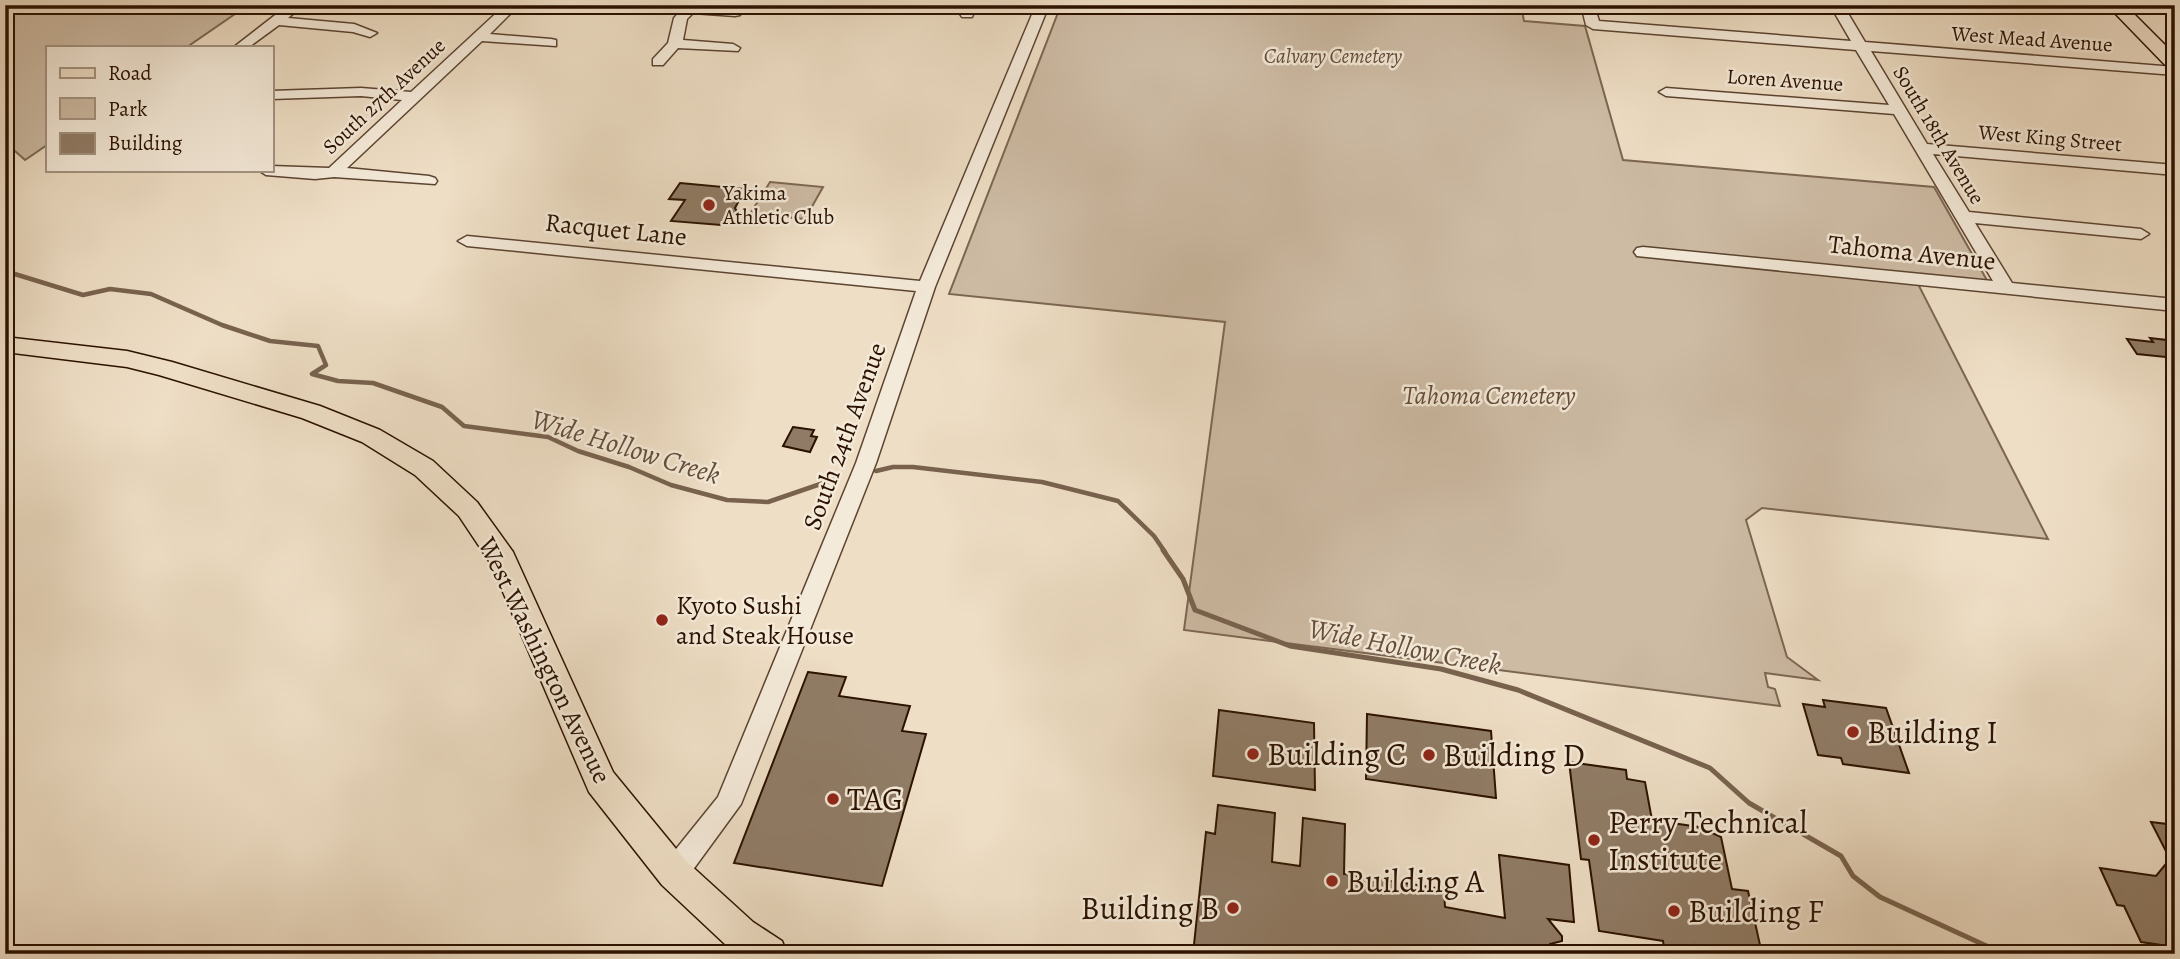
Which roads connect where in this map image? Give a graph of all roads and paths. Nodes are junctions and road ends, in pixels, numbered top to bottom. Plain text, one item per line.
1 (297, 5) edge
2 (513, 5) edge
3 (1043, 5) edge
4 (1587, 5) edge
5 (1836, 5) edge
6 (2115, 5) edge
7 (692, 7) edge
8 (735, 12) dead end
9 (278, 21) junction
10 (370, 33) dead end
11 (478, 37) junction
12 (551, 43) dead end
13 (675, 44) junction
14 (242, 46) edge
15 (733, 48) dead end
16 (1862, 48) junction
17 (658, 62) dead end
18 (2175, 65) edge
19 (2175, 71) edge
20 (1666, 92) dead end
21 (273, 94) edge
22 (413, 97) junction
23 (1900, 110) junction
24 (1921, 148) junction
25 (2175, 170) edge
26 (273, 171) edge
27 (334, 172) junction
28 (429, 181) dead end
29 (1964, 217) junction
30 (2141, 234) dead end
31 (467, 241) dead end
32 (1643, 252) dead end
33 (926, 287) junction
34 (2006, 288) junction
35 (2175, 305) edge
36 (5, 344) edge
37 (674, 873) junction
38 (769, 954) edge

1 - 9 street
2 - 11 street, South 27th Avenue
3 - 33 street, South 24th Avenue
4 - 16 street, West Mead Avenue
5 - 16 street, South 18th Avenue
6 - 18 main road
7 - 8 street
7 - 13 street
9 - 10 street
9 - 14 street
11 - 12 street
11 - 22 street, South 27th Avenue
13 - 15 street
13 - 17 street
16 - 19 street, West Mead Avenue
16 - 23 street, South 18th Avenue
20 - 23 street, Loren Avenue
21 - 22 street
22 - 27 street, South 27th Avenue
23 - 24 street, South 18th Avenue
24 - 25 street, West King Street
24 - 29 street, South 18th Avenue
26 - 27 street, South 27th Avenue
27 - 28 street
29 - 30 street
29 - 34 street, South 18th Avenue
31 - 33 street, Racquet Lane
32 - 34 street, Tahoma Avenue
33 - 37 street, South 24th Avenue
34 - 35 street, Tahoma Avenue
36 - 37 main road, West Washington Avenue
37 - 38 main road, West Washington Avenue

